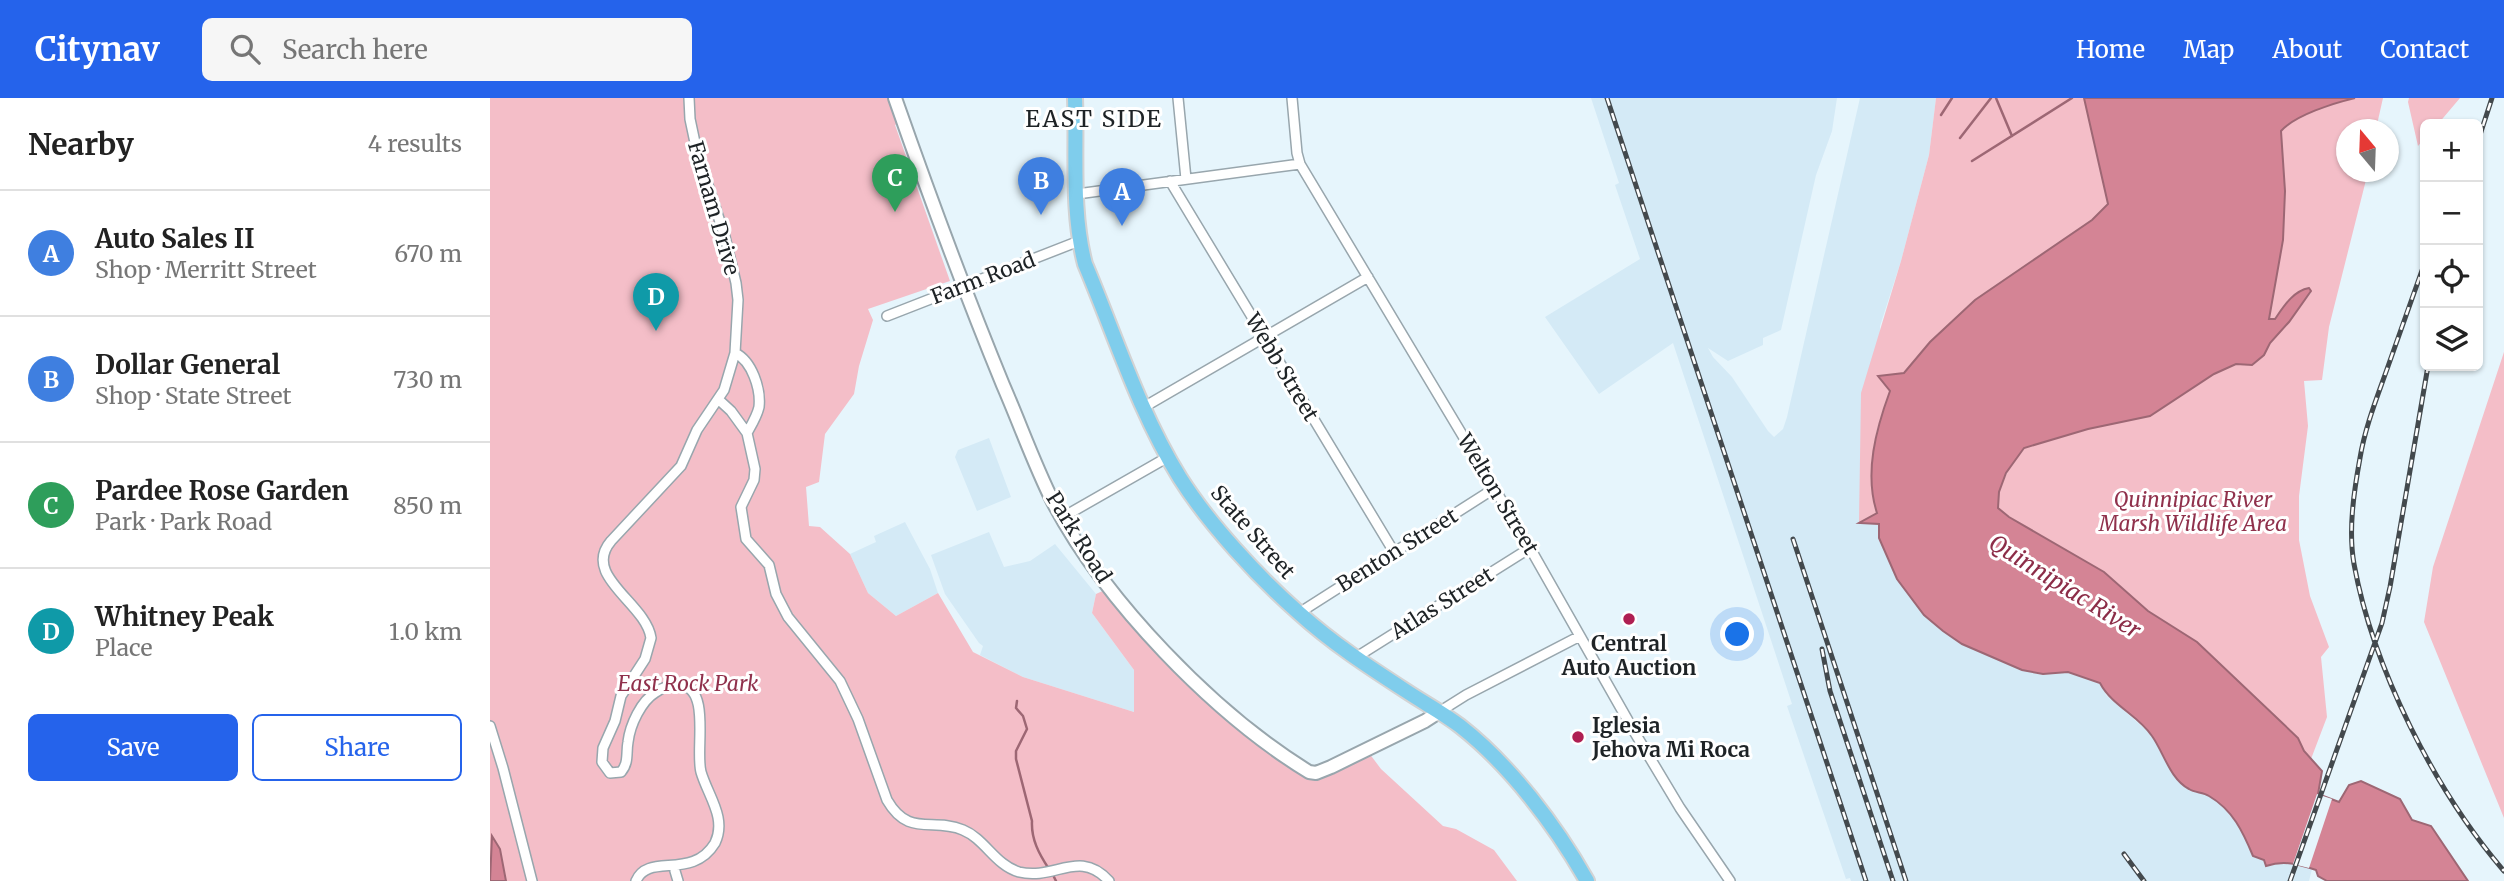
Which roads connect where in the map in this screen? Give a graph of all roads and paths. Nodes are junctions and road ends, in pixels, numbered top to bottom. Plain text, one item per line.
1 (689, 98) edge
2 (895, 98) edge
3 (1075, 98) edge
4 (1178, 98) edge
5 (1292, 98) edge
6 (1300, 164) junction
7 (1186, 179) junction
8 (1170, 181) junction
9 (1077, 194) junction
10 (1079, 241) junction
11 (1368, 277) junction
12 (963, 287) junction
13 (887, 316) dead end
14 (1264, 337) junction
15 (735, 353) junction
16 (719, 400) junction
17 (1144, 407) junction
18 (747, 433) junction
19 (1168, 457) junction
20 (1495, 488) junction
21 (1063, 517) junction
22 (1530, 548) junction
23 (1394, 552) junction
24 (1299, 613) junction
25 (1580, 636) junction
26 (1355, 657) junction
27 (1439, 712) junction
28 (490, 726) edge
29 (675, 871) junction
30 (532, 881) edge
31 (636, 881) edge
32 (678, 881) edge
33 (1109, 881) edge
34 (1587, 881) edge
35 (1730, 881) edge

1 - 15 street, Farnam Drive
2 - 12 main road, Park Road
3 - 9 main road, State Street
4 - 7 street
5 - 6 street, Welton Street
6 - 7 street
6 - 11 street, Welton Street
7 - 8 street
8 - 9 street
8 - 14 street, Webb Street
9 - 10 main road, State Street
10 - 12 street, Farm Road
10 - 17 main road, State Street
11 - 14 street
11 - 20 street, Welton Street
12 - 13 street, Farm Road
12 - 21 main road, Park Road
14 - 17 street
14 - 23 street, Webb Street
15 - 16 street, Farnam Drive
15 - 18 street
16 - 18 street
16 - 29 street, Farnam Drive
17 - 19 main road, State Street
18 - 33 street
19 - 21 street
19 - 24 main road, State Street
20 - 22 street, Welton Street
20 - 23 street, Benton Street
21 - 27 main road, Park Road
22 - 25 street, Welton Street
22 - 26 street, Atlas Street
23 - 24 street, Benton Street
24 - 26 main road, State Street
25 - 27 street
25 - 35 street, Welton Street
26 - 27 main road, State Street
27 - 34 main road, State Street
28 - 30 street
29 - 31 street
29 - 32 street

